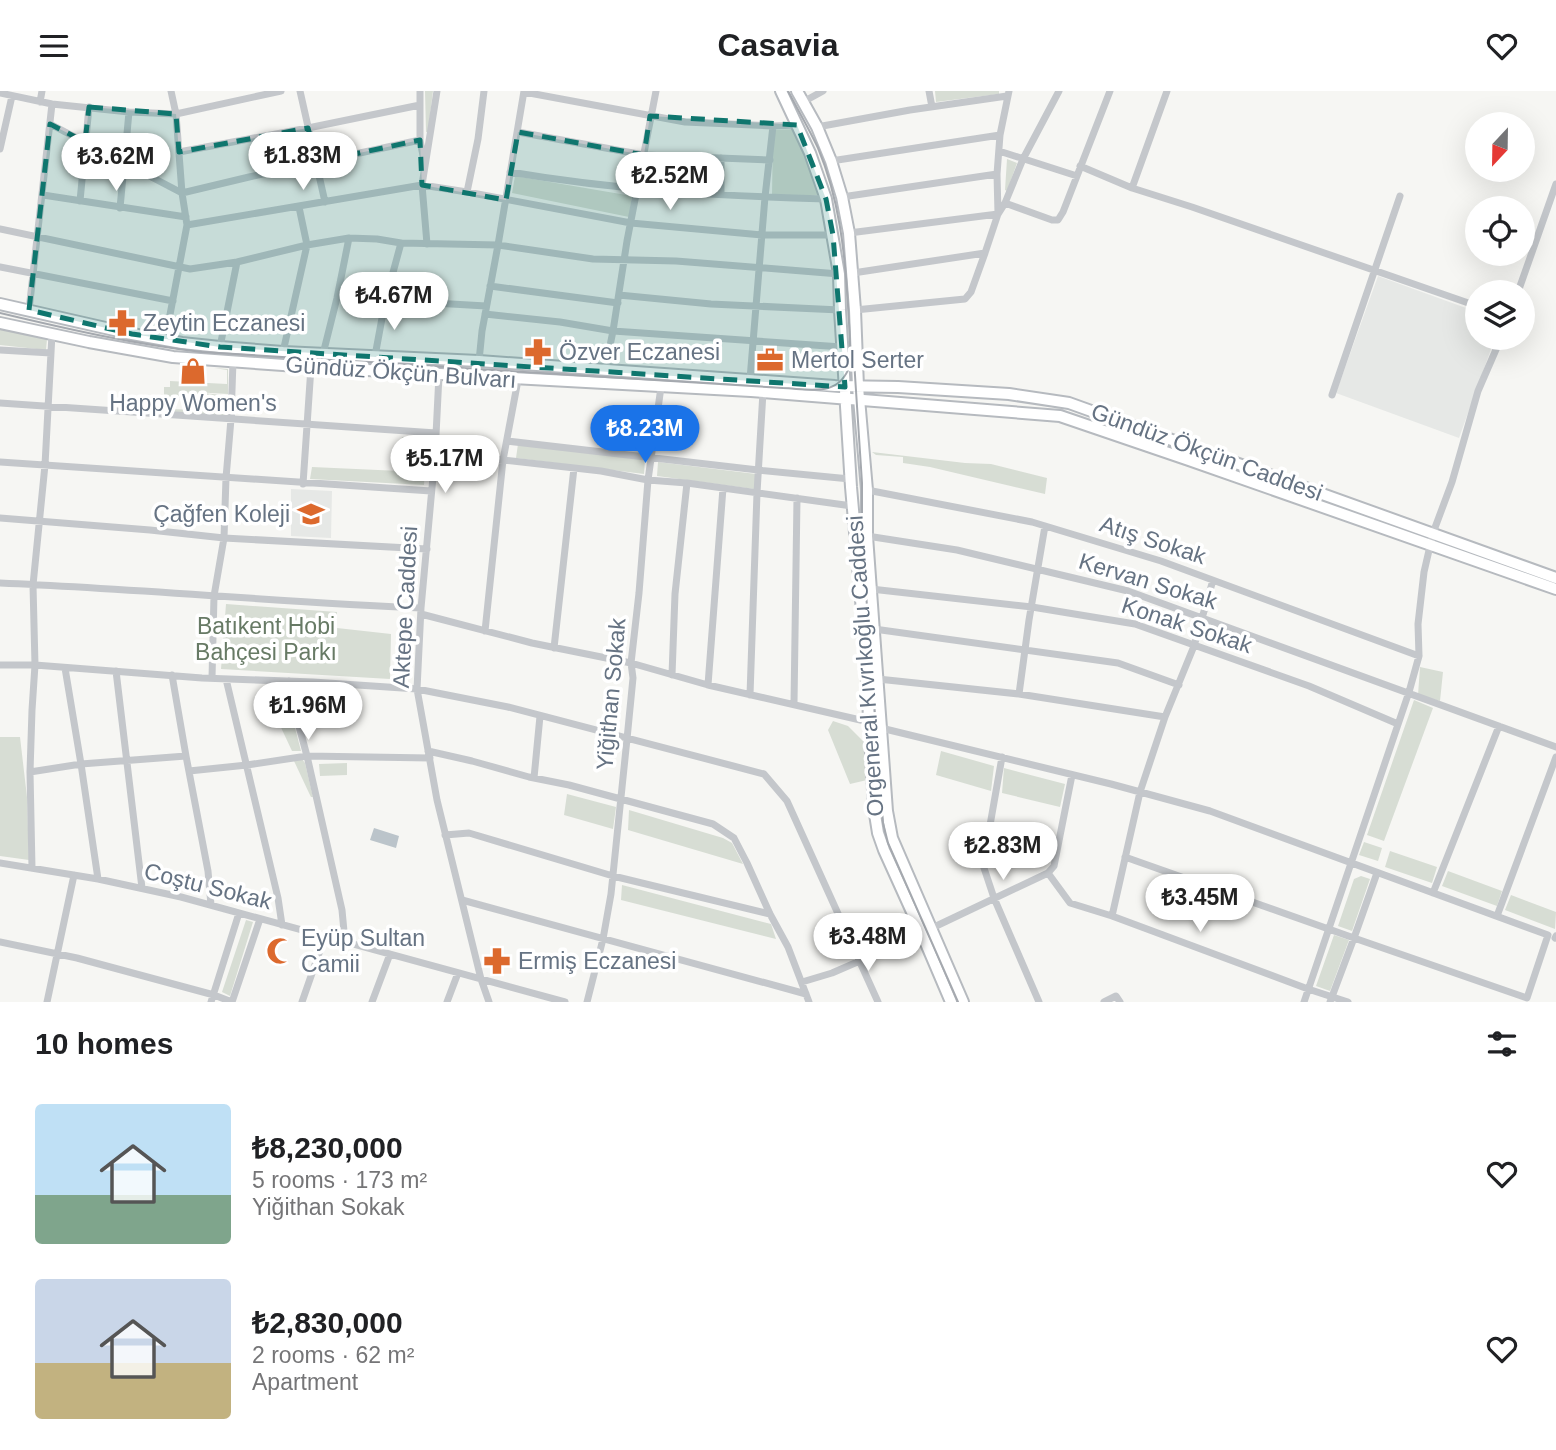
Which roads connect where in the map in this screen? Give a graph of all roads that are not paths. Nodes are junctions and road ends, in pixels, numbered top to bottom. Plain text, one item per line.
1 (42, 91) edge
2 (171, 91) edge
3 (281, 91) edge
4 (300, 91) edge
5 (420, 91) edge
6 (437, 91) edge
7 (484, 91) edge
8 (524, 91) edge
9 (656, 91) edge
10 (780, 91) edge
11 (797, 91) edge
12 (823, 91) edge
13 (929, 91) edge
14 (1059, 91) edge
15 (1110, 91) edge
16 (1167, 91) edge
17 (0, 93) edge
18 (1008, 94) edge
19 (12, 96) junction
20 (40, 102) junction
21 (803, 102) junction
22 (52, 104) junction
23 (420, 105) junction
24 (89, 107) junction
25 (932, 107) junction
26 (129, 112) junction
27 (176, 114) junction
28 (650, 116) junction
29 (50, 124) junction
30 (797, 125) junction
31 (773, 126) junction
32 (817, 127) junction
33 (308, 128) junction
34 (518, 132) junction
35 (1000, 135) junction
36 (420, 140) junction
37 (85, 142) junction
38 (0, 149) edge
39 (999, 151) junction
40 (179, 152) junction
41 (643, 155) junction
42 (721, 158) junction
43 (1023, 159) junction
44 (770, 160) junction
45 (831, 161) junction
46 (317, 162) junction
47 (125, 163) junction
48 (1080, 166) junction
49 (425, 169) junction
50 (510, 171) junction
51 (996, 174) junction
52 (1077, 176) junction
53 (1556, 184) edge
54 (422, 185) junction
55 (1132, 188) junction
56 (638, 189) junction
57 (467, 192) junction
58 (182, 193) junction
59 (721, 194) junction
60 (43, 195) junction
61 (1400, 195) dead end
62 (765, 197) junction
63 (842, 197) junction
64 (826, 199) junction
65 (506, 200) junction
66 (80, 201) junction
67 (325, 202) junction
68 (1004, 203) junction
69 (299, 207) junction
70 (120, 208) junction
71 (998, 214) junction
72 (186, 217) junction
73 (631, 223) junction
74 (187, 226) junction
75 (0, 229) edge
76 (849, 233) junction
77 (762, 235) junction
78 (834, 236) junction
79 (38, 237) junction
80 (349, 238) junction
81 (401, 243) junction
82 (427, 244) junction
83 (307, 245) junction
84 (498, 245) junction
85 (985, 253) junction
86 (625, 260) junction
87 (237, 262) junction
88 (0, 267) edge
89 (180, 267) junction
90 (759, 267) junction
91 (1375, 270) junction
92 (34, 273) junction
93 (853, 273) junction
94 (839, 274) junction
95 (1522, 280) edge
96 (490, 285) junction
97 (619, 299) junction
98 (173, 301) junction
99 (385, 302) junction
100 (1465, 302) edge
101 (0, 304) edge
102 (756, 306) junction
103 (29, 310) junction
104 (486, 310) junction
105 (840, 310) junction
106 (855, 310) junction
107 (0, 323) edge
108 (613, 331) junction
109 (52, 334) junction
110 (165, 341) junction
111 (752, 341) junction
112 (220, 347) junction
113 (1496, 350) edge
114 (0, 351) edge
115 (283, 352) junction
116 (842, 352) junction
117 (51, 353) junction
118 (323, 354) junction
119 (375, 356) junction
120 (233, 361) junction
121 (479, 361) junction
122 (311, 367) junction
123 (605, 370) junction
124 (439, 375) junction
125 (750, 379) junction
126 (518, 380) junction
127 (661, 387) junction
128 (845, 387) junction
129 (858, 387) junction
130 (763, 392) junction
131 (1332, 395) dead end
132 (846, 400) junction
133 (860, 401) junction
134 (0, 403) edge
135 (48, 406) junction
136 (231, 419) junction
137 (307, 425) junction
138 (436, 432) junction
139 (507, 441) junction
140 (435, 455) junction
141 (651, 458) junction
142 (503, 460) junction
143 (0, 462) edge
144 (45, 465) junction
145 (573, 468) junction
146 (758, 470) junction
147 (226, 478) junction
148 (850, 479) junction
149 (648, 480) junction
150 (687, 483) junction
151 (303, 484) junction
152 (723, 488) junction
153 (867, 490) junction
154 (431, 491) junction
155 (757, 493) junction
156 (797, 498) junction
157 (852, 506) junction
158 (0, 518) edge
159 (40, 521) junction
160 (1045, 526) junction
161 (867, 536) junction
162 (224, 538) junction
163 (1432, 539) junction
164 (427, 549) junction
165 (1038, 569) junction
166 (1556, 577) edge
167 (1213, 580) junction
168 (0, 583) edge
169 (33, 585) junction
170 (871, 589) junction
171 (1556, 589) edge
172 (214, 596) junction
173 (1032, 607) junction
174 (421, 611) junction
175 (1203, 618) junction
176 (874, 629) junction
177 (485, 631) junction
178 (1194, 646) junction
179 (554, 648) junction
180 (1025, 650) junction
181 (1419, 656) junction
182 (631, 663) junction
183 (0, 665) edge
184 (35, 665) junction
185 (65, 667) junction
186 (116, 671) junction
187 (673, 674) junction
188 (172, 675) junction
189 (212, 678) junction
190 (226, 679) junction
191 (878, 679) junction
192 (289, 681) junction
193 (708, 685) junction
194 (1179, 685) junction
195 (417, 689) junction
196 (1409, 692) junction
197 (1019, 694) junction
198 (750, 695) junction
199 (794, 704) junction
200 (540, 716) junction
201 (1165, 717) junction
202 (869, 722) junction
203 (1398, 724) junction
204 (1499, 726) junction
205 (881, 728) junction
206 (627, 739) junction
207 (1556, 747) edge
208 (429, 754) junction
209 (186, 756) junction
210 (307, 756) junction
211 (1002, 757) junction
212 (1556, 757) edge
213 (127, 761) junction
214 (81, 764) junction
215 (247, 765) junction
216 (189, 771) junction
217 (30, 772) junction
218 (1072, 775) junction
219 (534, 778) junction
220 (1140, 792) junction
221 (621, 800) junction
222 (445, 835) junction
223 (1125, 857) junction
224 (1351, 862) junction
225 (0, 863) edge
226 (32, 867) junction
227 (1048, 873) junction
228 (1377, 873) junction
229 (74, 875) junction
230 (613, 876) junction
231 (98, 879) junction
232 (142, 888) junction
233 (1433, 893) junction
234 (994, 898) junction
235 (462, 900) junction
236 (211, 905) junction
237 (239, 913) junction
238 (770, 915) junction
239 (1112, 916) junction
240 (1497, 916) junction
241 (260, 919) junction
242 (282, 925) junction
243 (1328, 929) junction
244 (927, 931) junction
245 (325, 936) junction
246 (1554, 937) edge
247 (1354, 938) junction
248 (603, 939) junction
249 (0, 941) edge
250 (345, 942) junction
251 (56, 953) junction
252 (390, 954) junction
253 (860, 961) junction
254 (458, 973) junction
255 (481, 979) junction
256 (802, 982) junction
257 (1308, 989) junction
258 (525, 991) junction
259 (807, 998) edge
260 (213, 999) edge
261 (1331, 999) edge
262 (1526, 1000) edge
263 (47, 1002) edge
264 (232, 1002) edge
265 (302, 1002) edge
266 (372, 1002) edge
267 (447, 1002) edge
268 (489, 1002) edge
269 (521, 1002) edge
270 (565, 1002) edge
271 (587, 1002) edge
272 (878, 1002) edge
273 (951, 1002) edge
274 (963, 1002) edge
275 (1039, 1002) edge
276 (1104, 1002) edge
277 (1120, 1002) edge
278 (1304, 1002) edge
279 (1348, 1002) edge

1 - 20 street
2 - 27 street
3 - 27 street
4 - 33 street
5 - 23 street
6 - 49 street
7 - 57 street
8 - 28 street
8 - 34 street
9 - 28 street
10 - 30 street, Orgeneral Kıvrıkoğlu Caddesi
11 - 21 street
12 - 21 street
13 - 25 street
14 - 43 street
15 - 48 street
16 - 55 street
17 - 19 street
18 - 25 street
18 - 35 street
19 - 20 street
19 - 38 street
20 - 22 street
21 - 32 street
22 - 24 street
22 - 29 street
23 - 33 street
23 - 36 street
24 - 26 street
24 - 37 street
25 - 32 street
26 - 27 street
26 - 47 street
27 - 40 street
28 - 31 street
28 - 41 street
29 - 37 street
29 - 60 street
30 - 31 street
30 - 64 street, Orgeneral Kıvrıkoğlu Caddesi
31 - 44 street
32 - 45 street
33 - 40 street
33 - 46 street
34 - 41 street
34 - 50 street
35 - 39 street
35 - 45 street
36 - 46 street
36 - 49 street
37 - 47 street
37 - 66 street
39 - 43 street
39 - 51 street
40 - 58 street
41 - 42 street
41 - 56 street
42 - 44 street
42 - 59 street
43 - 52 street
43 - 68 street
44 - 62 street
45 - 63 street
46 - 58 street
46 - 67 street
47 - 58 street
47 - 70 street
48 - 52 street
48 - 55 street
49 - 54 street
50 - 56 street
50 - 65 street
51 - 63 street
51 - 71 street
52 - 68 street
53 - 95 street
54 - 57 street
54 - 67 street
54 - 82 street
55 - 91 street
56 - 59 street
56 - 73 street
57 - 65 street
58 - 72 street
59 - 62 street
60 - 66 street
60 - 79 street
61 - 91 street
62 - 64 street
62 - 77 street
63 - 76 street
64 - 78 street, Orgeneral Kıvrıkoğlu Caddesi
65 - 73 street
65 - 84 street
66 - 70 street
67 - 69 street
68 - 71 street
69 - 74 street
69 - 83 street
70 - 72 street
71 - 76 street
71 - 85 street
72 - 74 street
73 - 77 street
73 - 86 street
74 - 89 street
75 - 79 street
76 - 93 street
77 - 78 street
77 - 90 street
78 - 94 street, Orgeneral Kıvrıkoğlu Caddesi
79 - 89 street
79 - 92 street
80 - 81 street
80 - 83 street
80 - 118 street
81 - 82 street
81 - 99 street
82 - 84 street
83 - 87 street
83 - 115 street
84 - 86 street
84 - 96 street
85 - 93 street
85 - 106 street
86 - 90 street
86 - 97 street
87 - 89 street
87 - 112 street
88 - 92 street
89 - 98 street
90 - 94 street
90 - 102 street
91 - 100 street
91 - 131 street
92 - 98 street
92 - 103 street
93 - 106 street
94 - 105 street, Orgeneral Kıvrıkoğlu Caddesi
96 - 97 street
96 - 104 street
97 - 102 street
97 - 108 street
98 - 110 street
99 - 104 street
99 - 119 street
101 - 103 street, Gündüz Ökçün Bulvarı
102 - 105 street
102 - 111 street
103 - 110 street, Gündüz Ökçün Bulvarı
104 - 108 street
104 - 121 street
105 - 116 street, Orgeneral Kıvrıkoğlu Caddesi
106 - 129 street
107 - 109 street, Gündüz Ökçün Bulvarı
108 - 111 street
108 - 123 street
109 - 117 street
109 - 120 street, Gündüz Ökçün Bulvarı
110 - 112 street, Gündüz Ökçün Bulvarı
111 - 116 street
111 - 125 street
112 - 115 street, Gündüz Ökçün Bulvarı
113 - 163 street
114 - 117 street
115 - 118 street, Gündüz Ökçün Bulvarı
116 - 128 street, Orgeneral Kıvrıkoğlu Caddesi
117 - 135 street
118 - 119 street, Gündüz Ökçün Bulvarı
119 - 121 street, Gündüz Ökçün Bulvarı
120 - 122 street, Gündüz Ökçün Bulvarı
120 - 136 street
121 - 123 street, Gündüz Ökçün Bulvarı
122 - 124 street, Gündüz Ökçün Bulvarı
122 - 137 street
123 - 125 street, Gündüz Ökçün Bulvarı
124 - 126 street, Gündüz Ökçün Bulvarı
124 - 138 street, Aktepe Caddesi
125 - 128 street, Gündüz Ökçün Bulvarı
126 - 127 street, Gündüz Ökçün Bulvarı
126 - 139 street
127 - 130 street, Gündüz Ökçün Bulvarı
127 - 141 street, Yiğithan Sokak
128 - 129 street, Gündüz Ökçün Caddesi
128 - 132 street, Orgeneral Kıvrıkoğlu Caddesi
129 - 133 street
129 - 163 street, Gündüz Ökçün Caddesi
130 - 132 street, Gündüz Ökçün Bulvarı
130 - 146 street
132 - 133 street, Gündüz Ökçün Caddesi
132 - 148 street, Orgeneral Kıvrıkoğlu Caddesi
133 - 153 street
133 - 163 street, Gündüz Ökçün Caddesi
134 - 135 street
135 - 136 street
135 - 144 street
136 - 137 street
136 - 147 street
137 - 138 street
137 - 151 street
138 - 140 street, Aktepe Caddesi
139 - 141 street
139 - 142 street
140 - 142 street
140 - 154 street, Aktepe Caddesi
141 - 146 street
141 - 149 street, Yiğithan Sokak
142 - 145 street
142 - 177 street
143 - 144 street
144 - 147 street
144 - 159 street
145 - 149 street
145 - 179 street
146 - 148 street
146 - 155 street
147 - 151 street
147 - 162 street
148 - 157 street, Orgeneral Kıvrıkoğlu Caddesi
149 - 150 street
149 - 182 street, Yiğithan Sokak
150 - 152 street
150 - 187 street
151 - 154 street
152 - 155 street
152 - 193 street
153 - 160 street, Atış Sokak
153 - 161 street
154 - 164 street, Aktepe Caddesi
155 - 156 street
155 - 198 street
156 - 157 street
156 - 199 street
157 - 202 street, Orgeneral Kıvrıkoğlu Caddesi
158 - 159 street
159 - 162 street
159 - 169 street
160 - 165 street
160 - 167 street, Atış Sokak
161 - 165 street, Kervan Sokak
161 - 170 street
162 - 164 street
162 - 172 street
163 - 166 street, Gündüz Ökçün Caddesi
163 - 171 street, Gündüz Ökçün Caddesi
163 - 181 street
164 - 174 street, Aktepe Caddesi
165 - 173 street
165 - 175 street, Kervan Sokak
167 - 175 street
167 - 181 street, Atış Sokak
168 - 169 street
169 - 172 street
169 - 184 street
170 - 173 street, Konak Sokak
170 - 176 street
172 - 174 street
172 - 189 street
173 - 178 street, Konak Sokak
173 - 180 street
174 - 177 street
174 - 195 street, Aktepe Caddesi
175 - 178 street
175 - 196 street, Kervan Sokak
176 - 180 street
176 - 191 street
177 - 179 street
178 - 194 street
178 - 203 street, Konak Sokak
179 - 182 street
180 - 194 street
180 - 197 street
181 - 196 street
182 - 187 street
182 - 206 street, Yiğithan Sokak
183 - 184 street
184 - 185 street
184 - 217 street
185 - 186 street
185 - 214 street
186 - 188 street
186 - 213 street
187 - 193 street
188 - 189 street
188 - 209 street
189 - 190 street
190 - 192 street
190 - 215 street
191 - 197 street
191 - 205 street
192 - 195 street
192 - 210 street
193 - 198 street
194 - 201 street
195 - 200 street
195 - 208 street, Aktepe Caddesi
196 - 203 street
196 - 204 street, Kervan Sokak
197 - 201 street
198 - 199 street
199 - 202 street
200 - 206 street
200 - 219 street
201 - 220 street
202 - 244 street, Orgeneral Kıvrıkoğlu Caddesi
203 - 224 street
204 - 207 street, Kervan Sokak
204 - 233 street
205 - 211 street
205 - 244 street
206 - 221 street, Yiğithan Sokak
206 - 253 street
208 - 210 street
208 - 219 street
208 - 222 street, Aktepe Caddesi
209 - 213 street
209 - 216 street
210 - 215 street
210 - 250 street
211 - 218 street
211 - 234 street
212 - 240 street
213 - 214 street
213 - 232 street
214 - 217 street
214 - 231 street
215 - 216 street
215 - 242 street
216 - 236 street
217 - 226 street
218 - 220 street
218 - 227 street
219 - 221 street
220 - 223 street
220 - 224 street
221 - 230 street, Yiğithan Sokak
221 - 238 street
222 - 230 street
222 - 235 street, Aktepe Caddesi
223 - 239 street
223 - 243 street
224 - 228 street
224 - 243 street
225 - 226 street, Coştu Sokak
226 - 229 street, Coştu Sokak
227 - 234 street
227 - 239 street
228 - 233 street
228 - 247 street
229 - 231 street, Coştu Sokak
229 - 251 street
230 - 238 street
230 - 248 street, Yiğithan Sokak
231 - 232 street, Coştu Sokak
232 - 236 street, Coştu Sokak
233 - 240 street
234 - 244 street
234 - 275 street
235 - 248 street
235 - 255 street, Aktepe Caddesi
236 - 237 street, Coştu Sokak
237 - 241 street, Coştu Sokak
237 - 260 street
238 - 256 street
239 - 257 street
240 - 246 street
241 - 242 street, Coştu Sokak
241 - 264 street
242 - 245 street, Coştu Sokak
243 - 247 street
243 - 257 street
244 - 253 street
244 - 273 street, Orgeneral Kıvrıkoğlu Caddesi
244 - 274 street
245 - 250 street, Coştu Sokak
245 - 265 street
246 - 262 street
247 - 261 street
247 - 262 street
248 - 259 street
248 - 271 street, Yiğithan Sokak
249 - 251 street
250 - 252 street, Coştu Sokak
251 - 260 street
251 - 263 street
252 - 254 street, Coştu Sokak
252 - 266 street
253 - 256 street
253 - 272 street
254 - 255 street, Coştu Sokak
254 - 267 street
255 - 258 street, Coştu Sokak
255 - 268 street, Aktepe Caddesi
256 - 259 street
257 - 261 street
257 - 278 street
258 - 269 street
258 - 270 street, Coştu Sokak
260 - 264 street
261 - 279 street
276 - 277 street

